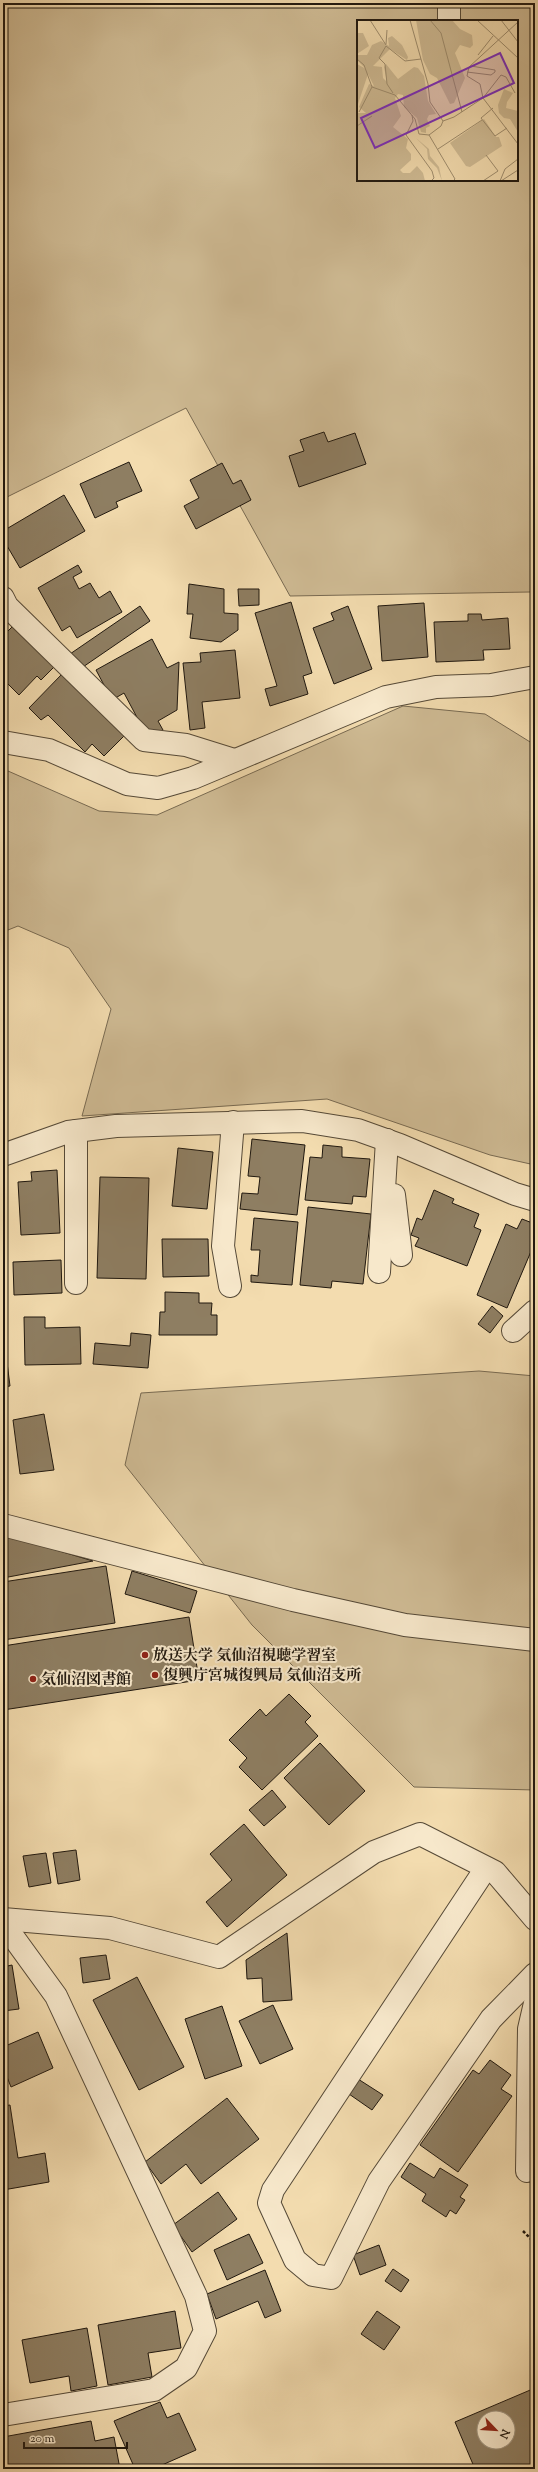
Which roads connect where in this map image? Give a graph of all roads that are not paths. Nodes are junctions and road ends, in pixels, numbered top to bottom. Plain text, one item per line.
1 (449, 3) edge
2 (449, 20) edge
3 (3, 598) edge
4 (535, 677) edge
5 (3, 742) edge
6 (234, 760) junction
7 (233, 1122) junction
8 (76, 1131) junction
9 (388, 1140) junction
10 (3, 1154) edge
11 (535, 1200) edge
12 (401, 1255) dead end
13 (379, 1272) dead end
14 (76, 1283) dead end
15 (230, 1286) dead end
16 (535, 1311) edge
17 (512, 1330) dead end
18 (3, 1525) edge
19 (535, 1640) edge
20 (486, 1868) junction
21 (3, 1919) edge
22 (535, 1919) edge
23 (3, 1924) edge
24 (535, 1974) edge
25 (535, 2003) edge
26 (527, 2171) dead end
27 (3, 2415) edge

1 - 2 street
3 - 6 street
4 - 6 street
5 - 6 street
7 - 8 street
7 - 9 street
7 - 15 street
8 - 10 street
8 - 14 street
9 - 11 street
9 - 12 street
9 - 13 street
16 - 17 street
18 - 19 street
20 - 21 street
20 - 22 street
20 - 24 street
23 - 27 street
25 - 26 street

